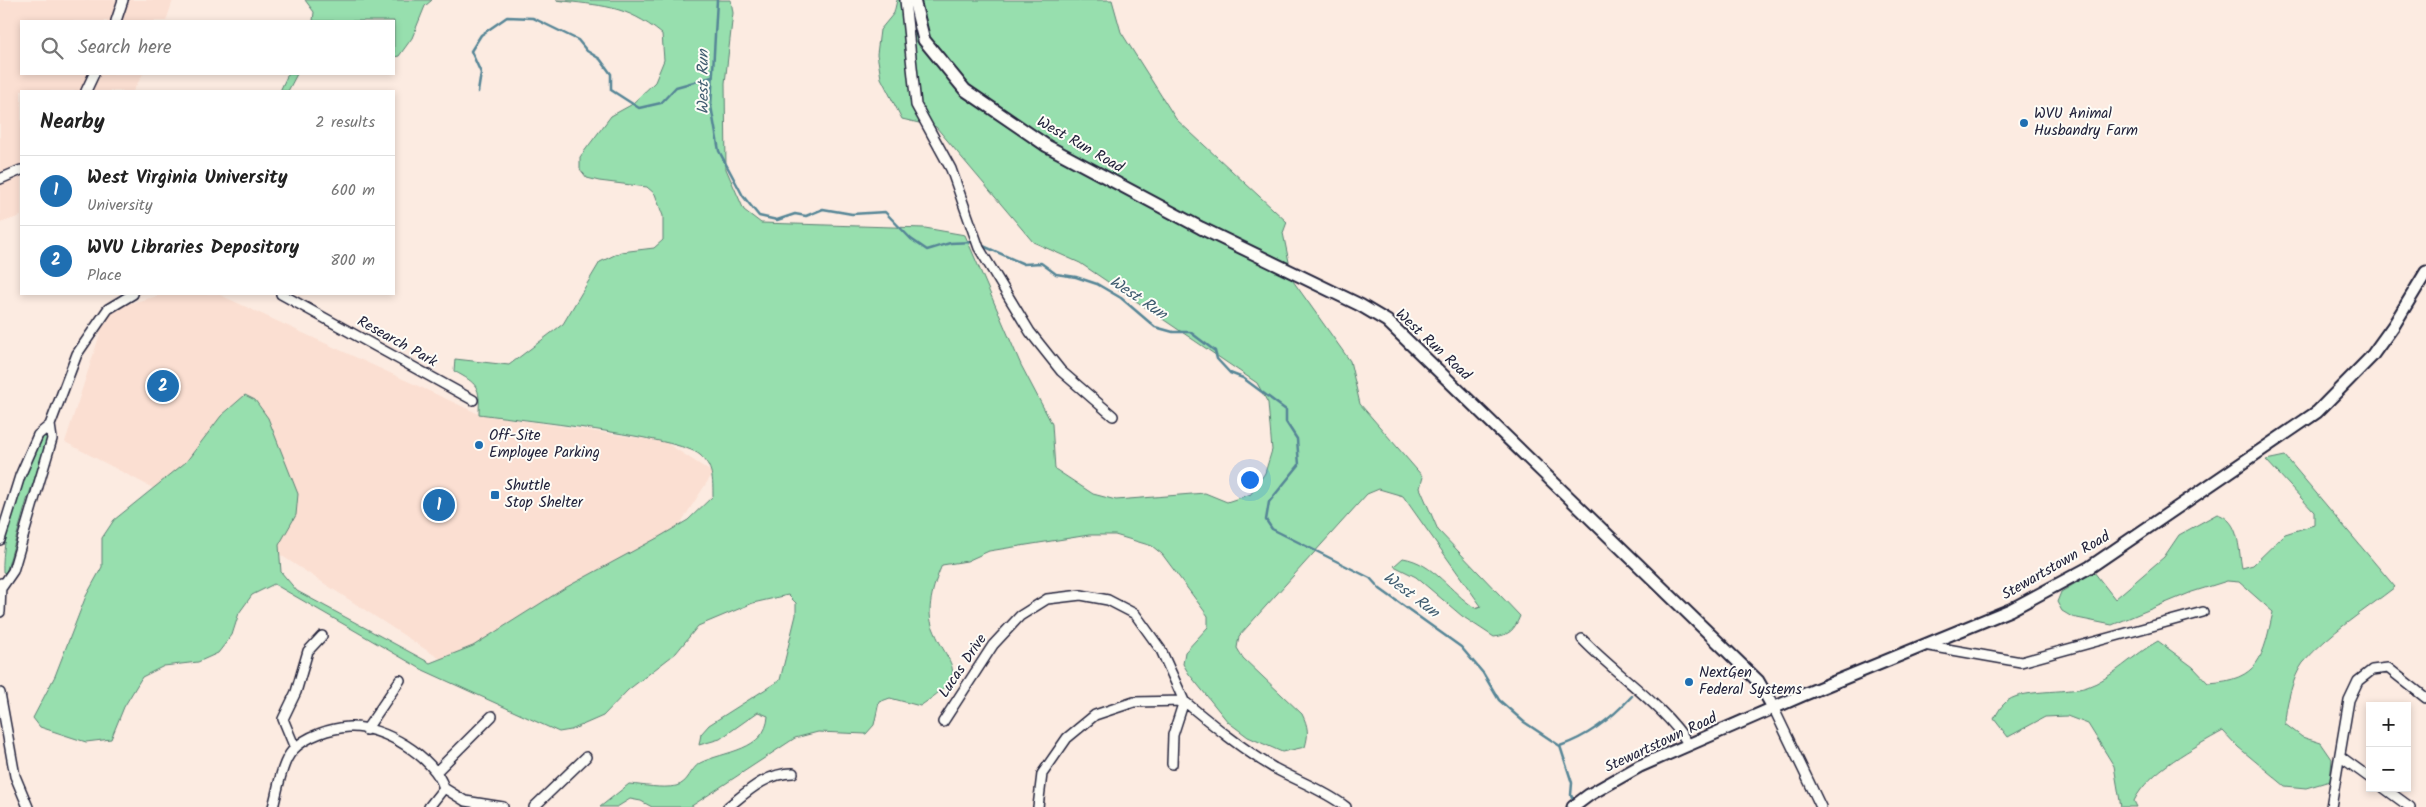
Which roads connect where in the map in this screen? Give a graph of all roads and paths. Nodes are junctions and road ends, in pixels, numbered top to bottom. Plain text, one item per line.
1 (123, 0) edge
2 (905, 0) edge
3 (914, 0) edge
4 (116, 20) edge
5 (94, 75) edge
6 (86, 90) edge
7 (20, 170) edge
8 (0, 180) edge
9 (2426, 272) edge
10 (131, 295) edge
11 (283, 295) edge
12 (473, 400) dead end
13 (1113, 416) dead end
14 (50, 425) junction
15 (0, 540) edge
16 (1, 584) edge
17 (0, 612) edge
18 (2203, 612) dead end
19 (322, 636) dead end
20 (1582, 639) dead end
21 (1924, 646) junction
22 (400, 680) dead end
23 (0, 693) edge
24 (2426, 698) edge
25 (1184, 701) junction
26 (1774, 709) junction
27 (492, 716) dead end
28 (943, 722) dead end
29 (366, 730) junction
30 (1689, 745) junction
31 (295, 748) junction
32 (586, 757) dead end
33 (2341, 757) junction
34 (1172, 764) dead end
35 (436, 772) junction
36 (793, 773) dead end
37 (2366, 775) edge
38 (444, 788) junction
39 (2389, 792) edge
40 (28, 807) edge
41 (273, 807) edge
42 (429, 807) edge
43 (503, 807) edge
44 (534, 807) edge
45 (728, 807) edge
46 (1038, 807) edge
47 (1346, 807) edge
48 (1574, 807) edge
49 (1820, 807) edge
50 (2331, 807) edge
51 (2410, 807) edge

1 - 4 street
2 - 13 street
3 - 26 street, West Run Road
5 - 6 street
7 - 8 street
9 - 21 street, Stewartstown Road
10 - 14 street
11 - 12 street, Research Park
14 - 15 street
14 - 16 street
16 - 17 street
18 - 21 street
19 - 31 street
20 - 30 street
21 - 26 street, Stewartstown Road
22 - 29 street
23 - 40 street
24 - 33 street
25 - 28 street, Lucas Drive
25 - 34 street
25 - 46 street
25 - 47 street
26 - 30 street, Stewartstown Road
26 - 49 street, West Run Road
27 - 35 street
29 - 31 street
29 - 35 street
30 - 48 street, Stewartstown Road
31 - 41 street
32 - 44 street
33 - 37 street
33 - 50 street
35 - 38 street
36 - 45 street
38 - 42 street
38 - 43 street
39 - 51 street

